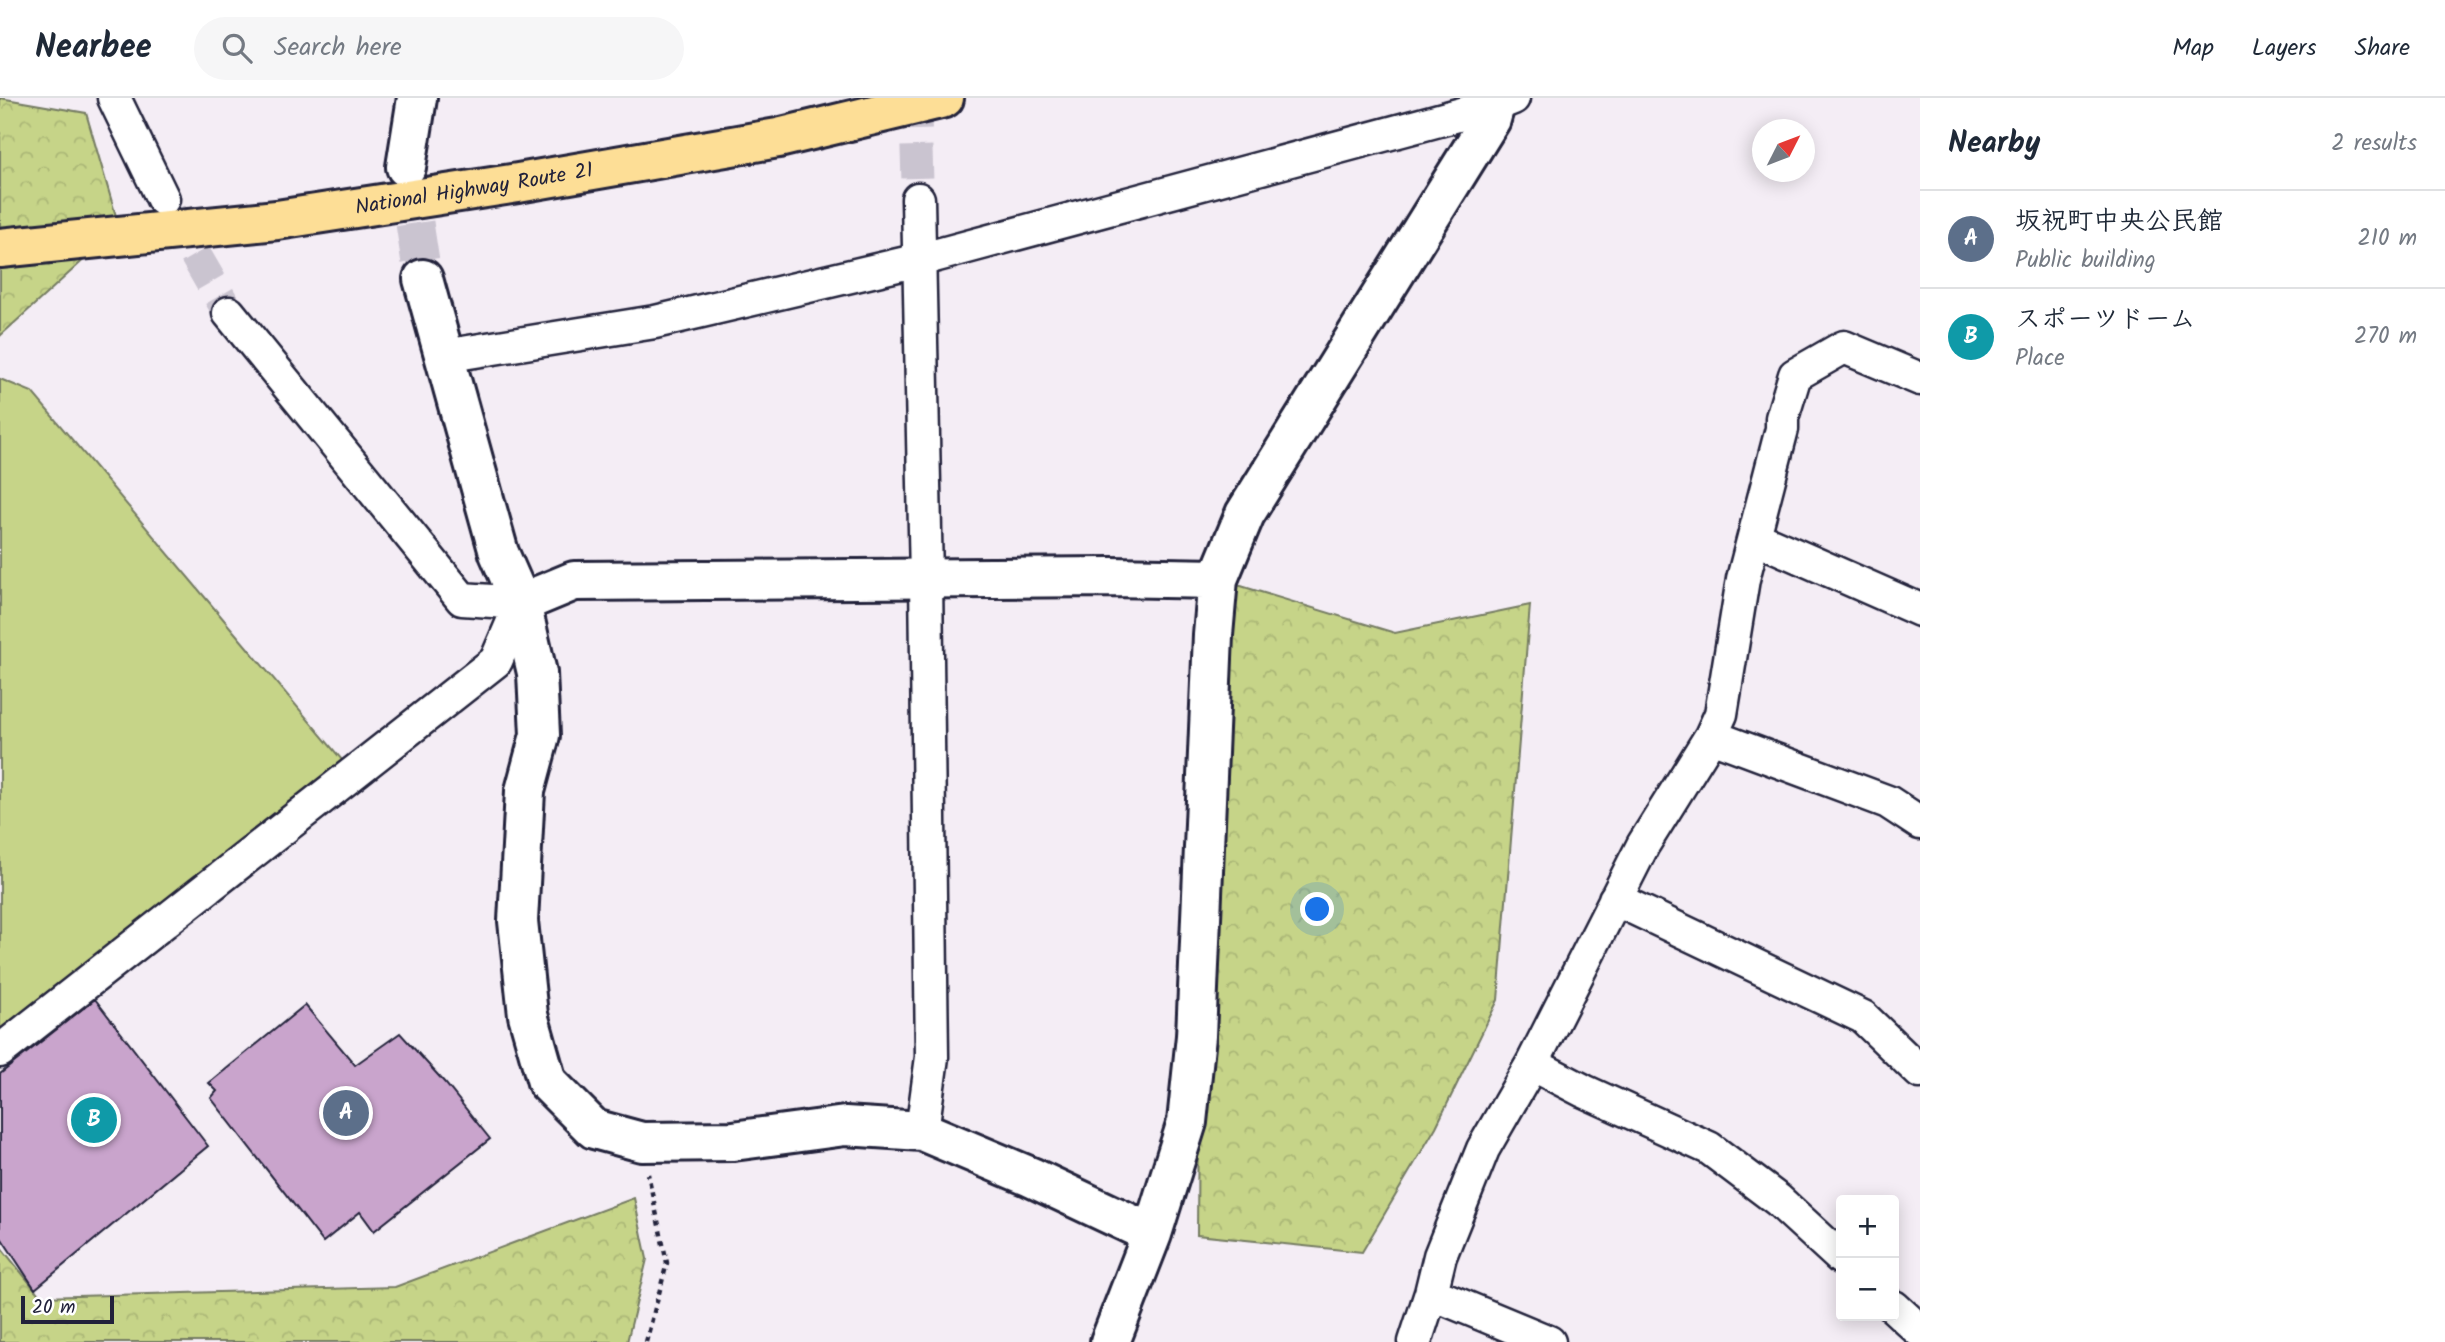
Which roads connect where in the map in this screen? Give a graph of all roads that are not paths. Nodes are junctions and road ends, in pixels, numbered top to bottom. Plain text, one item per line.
1 (114, 98) edge
2 (417, 98) edge
3 (944, 98) edge
4 (1502, 100) edge
5 (406, 167) tunnel mouth
6 (918, 199) tunnel mouth
7 (163, 200) tunnel mouth
8 (0, 248) edge
9 (919, 260) junction
10 (423, 279) tunnel mouth
11 (229, 313) tunnel mouth
12 (444, 356) junction
13 (1920, 379) edge
14 (1754, 537) junction
15 (926, 578) junction
16 (1218, 579) junction
17 (521, 603) junction
18 (1920, 610) edge
19 (1711, 736) junction
20 (1920, 823) edge
21 (1615, 899) junction
22 (0, 1051) edge
23 (1532, 1064) junction
24 (1920, 1072) edge
25 (922, 1131) junction
26 (1152, 1234) junction
27 (1836, 1253) edge
28 (1431, 1293) junction
29 (1899, 1312) edge
30 (1920, 1331) edge
31 (1110, 1342) edge
32 (1415, 1342) edge
33 (1549, 1342) edge

1 - 7 street
2 - 5 street
3 - 8 highway, National Highway Route 21
4 - 9 street
4 - 16 street
6 - 9 street
9 - 12 street
9 - 15 street
10 - 12 street
11 - 17 street
12 - 17 street
13 - 14 street
14 - 18 street
14 - 19 street
15 - 16 street
15 - 17 street
15 - 25 street
16 - 26 street
17 - 22 street
17 - 25 street
19 - 20 street
19 - 21 street
21 - 23 street
21 - 24 street
23 - 27 street
23 - 28 street
25 - 26 street
26 - 31 street
28 - 32 street
28 - 33 street
29 - 30 street

